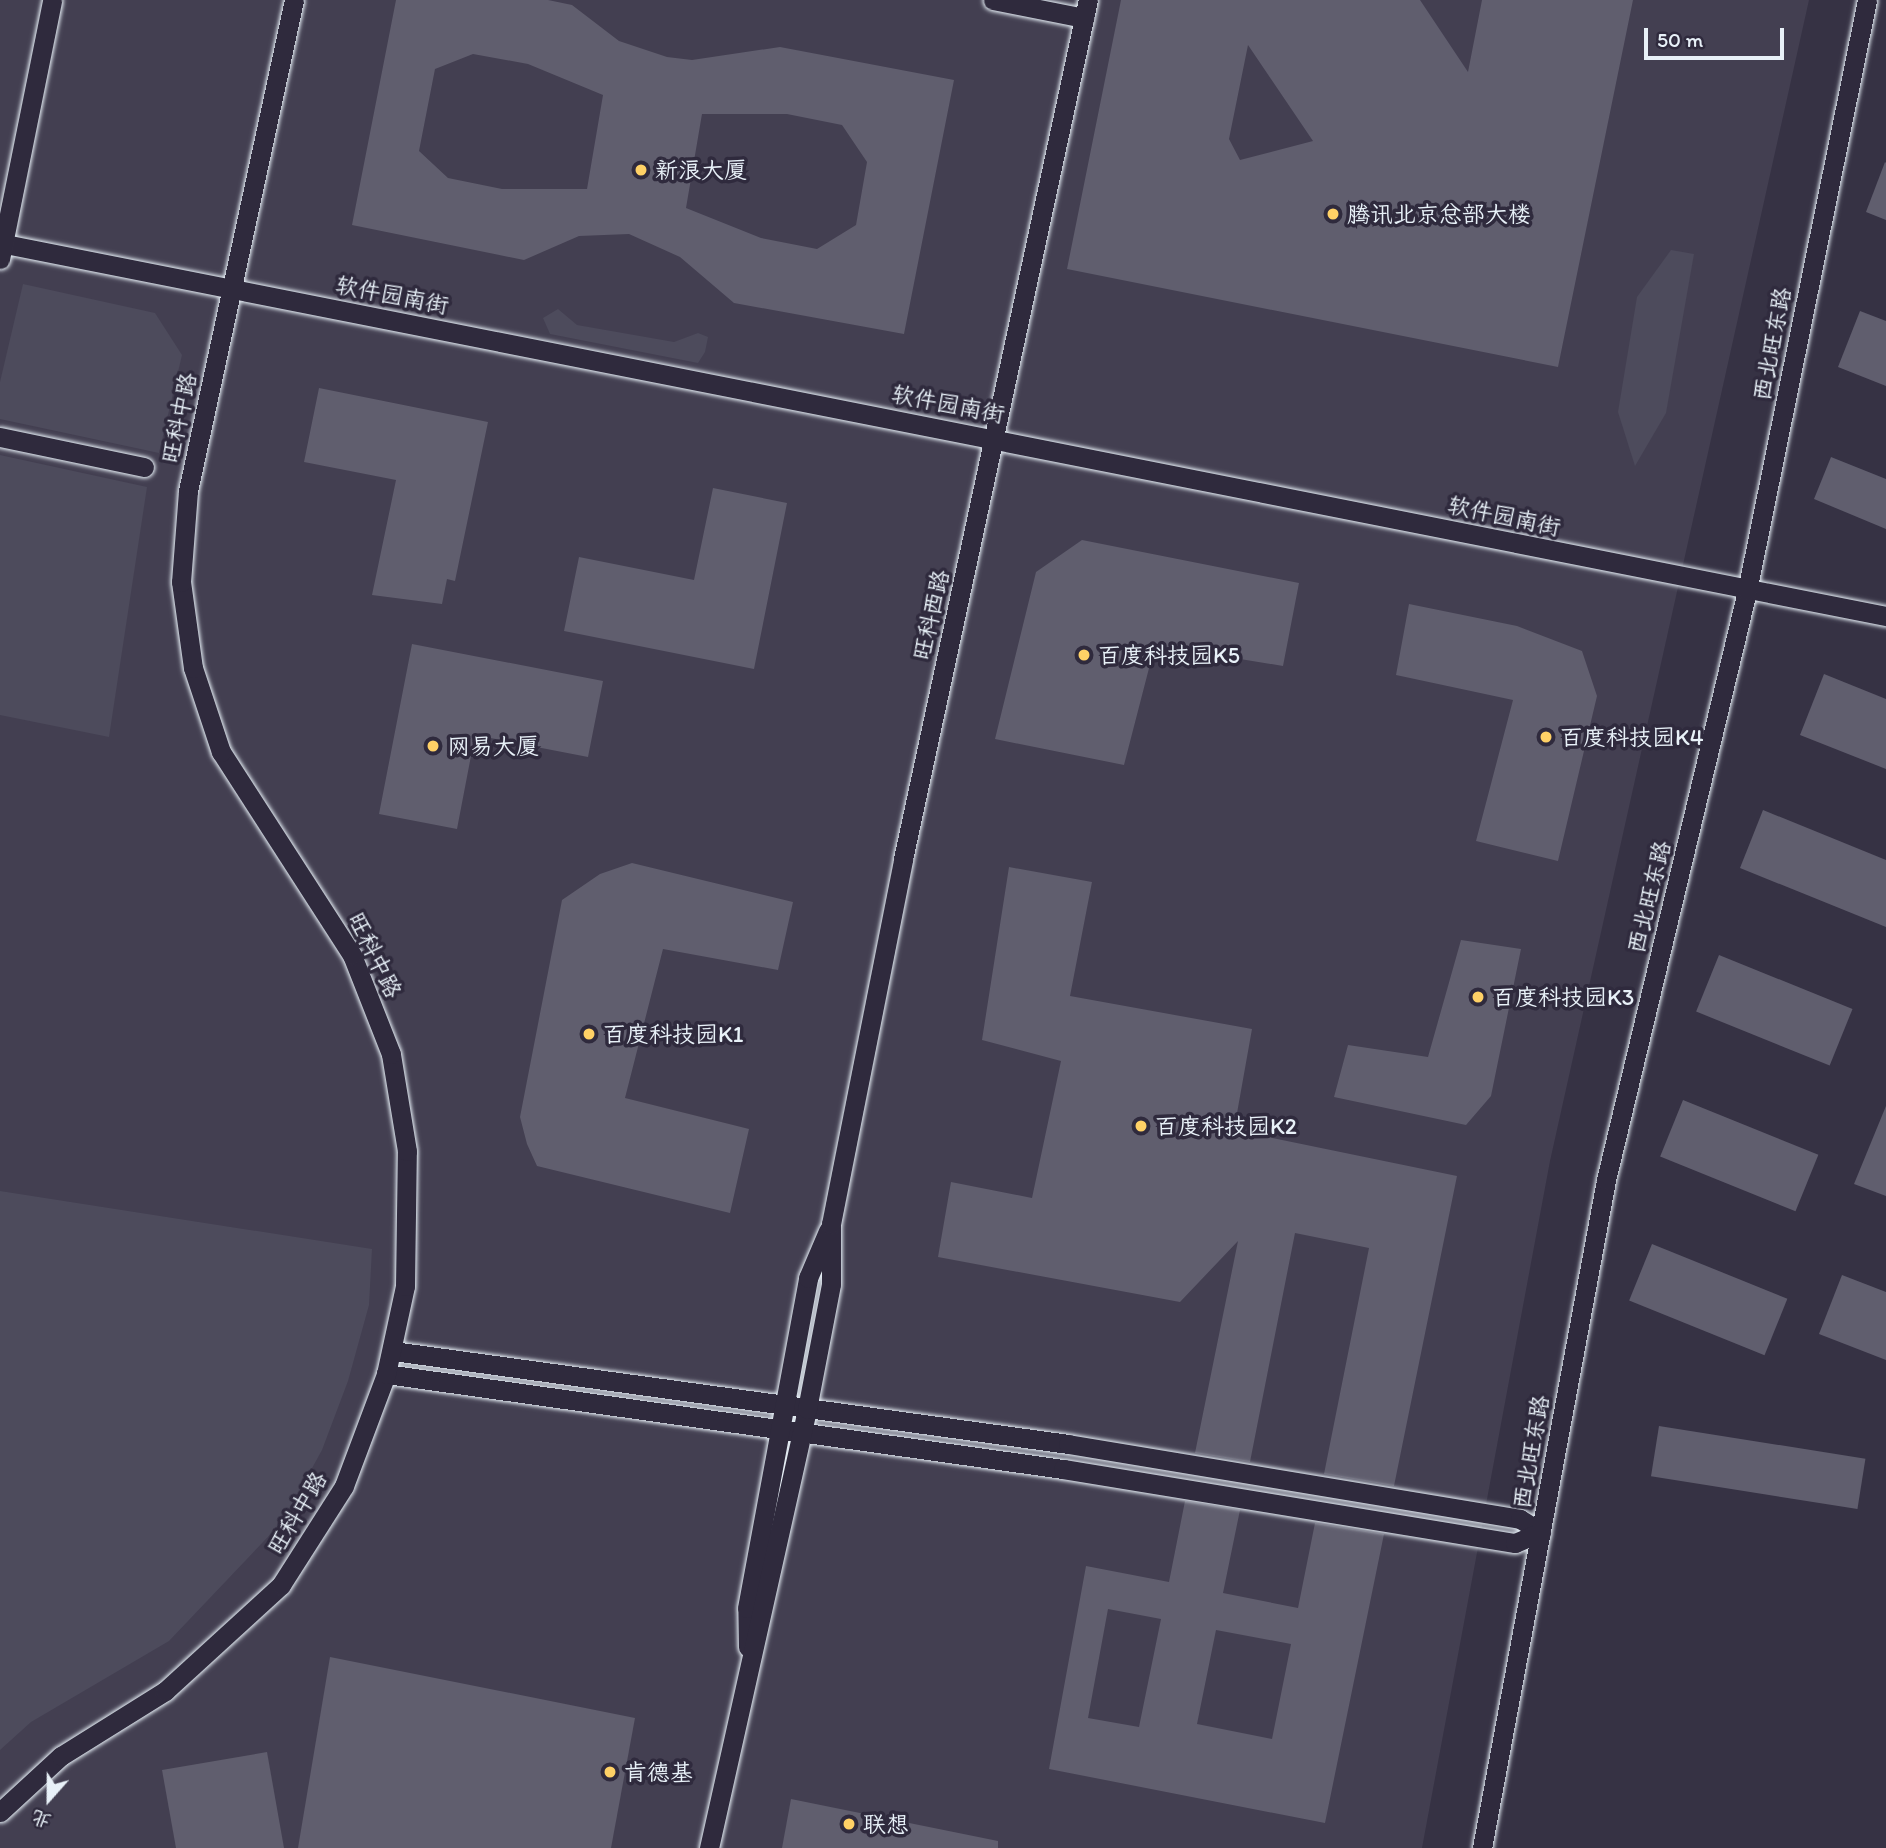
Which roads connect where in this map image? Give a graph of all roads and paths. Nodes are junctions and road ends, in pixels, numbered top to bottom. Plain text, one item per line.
1 (52, 0) edge
2 (294, 0) edge
3 (993, 0) edge
4 (1867, 0) edge
5 (1086, 9) edge
6 (1, 248) edge
7 (230, 288) junction
8 (0, 437) edge
9 (996, 438) junction
10 (144, 467) dead end
11 (1747, 591) junction
12 (1886, 616) edge
13 (831, 1224) junction
14 (393, 1351) junction
15 (386, 1374) junction
16 (784, 1406) junction
17 (807, 1409) junction
18 (780, 1430) junction
19 (802, 1433) junction
20 (1541, 1532) junction
21 (748, 1657) junction
22 (0, 1812) edge
23 (709, 1848) edge
24 (1482, 1848) edge

1 - 6 street
2 - 7 street, 旺科中路
3 - 5 street
4 - 11 street, 西北旺东路
5 - 9 street, 旺科西路
6 - 7 street, 软件园南街
7 - 9 street, 软件园南街
7 - 14 street, 旺科中路
8 - 10 street
9 - 11 street, 软件园南街
9 - 13 street, 旺科西路
11 - 12 street, 软件园南街
11 - 20 street, 西北旺东路
13 - 16 street
13 - 17 street
14 - 15 street, 旺科中路
14 - 16 street
15 - 18 street
15 - 22 street, 旺科中路
16 - 17 street
16 - 18 street
17 - 19 street
17 - 20 street
18 - 19 street
18 - 21 street
19 - 20 street
19 - 21 street
20 - 24 street, 西北旺东路
21 - 23 street

